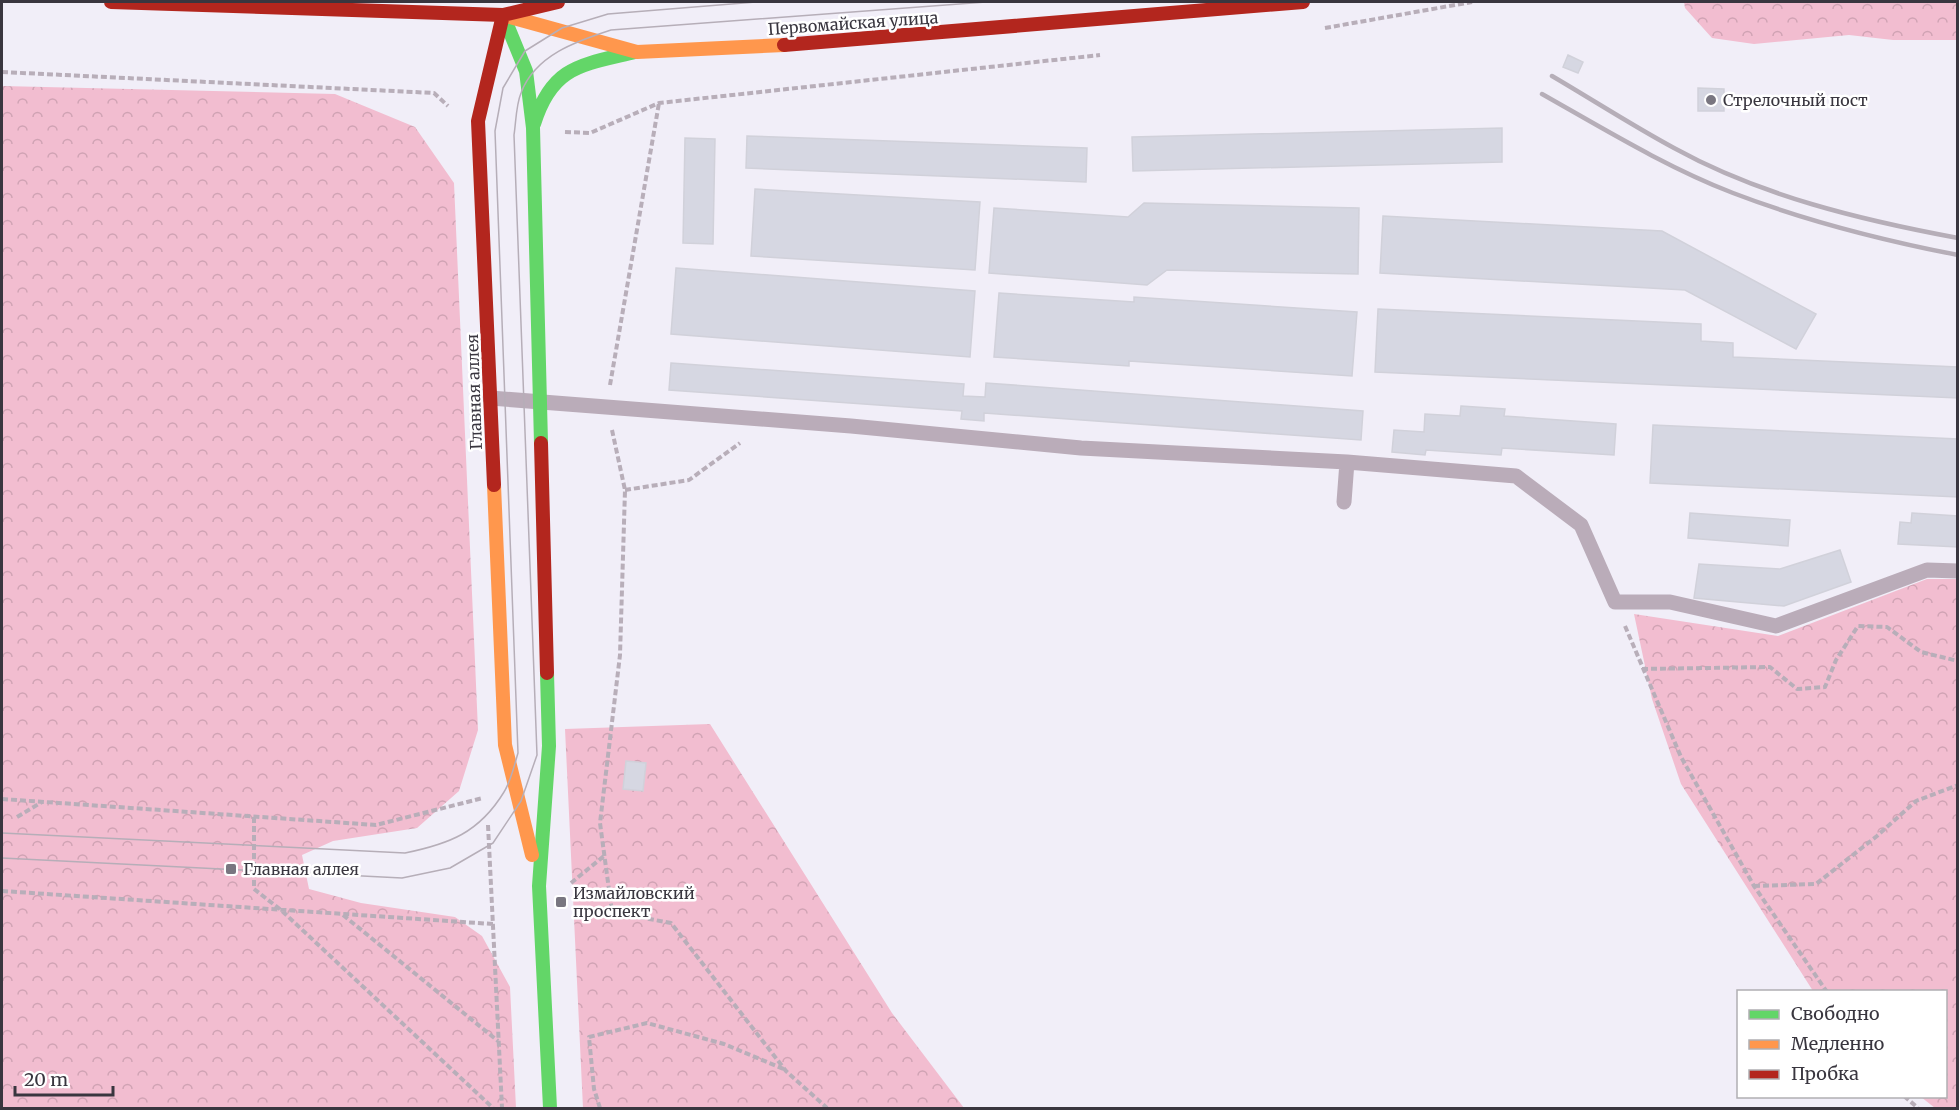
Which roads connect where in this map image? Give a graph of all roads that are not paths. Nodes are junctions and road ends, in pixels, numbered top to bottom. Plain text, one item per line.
1 (111, 2) edge
2 (558, 2) edge
3 (1303, 2) edge
4 (374, 7) edge
5 (503, 15) junction
6 (637, 52) junction
7 (533, 128) junction
8 (490, 398) junction
9 (540, 400) junction
10 (1347, 462) junction
11 (1344, 502) dead end
12 (1958, 571) edge
13 (539, 886) junction
14 (550, 1108) edge

1 - 4 main road
2 - 5 main road
3 - 6 main road, Первомайская улица
4 - 5 main road
5 - 6 main road, Первомайская улица
5 - 7 main road, Главная аллея
5 - 8 main road, Главная аллея
6 - 7 main road, Главная аллея
7 - 9 main road, Главная аллея
8 - 9 lane
8 - 13 main road, Главная аллея
9 - 10 lane
9 - 13 main road, Главная аллея
10 - 11 lane
10 - 12 lane
13 - 14 main road, Главная аллея

